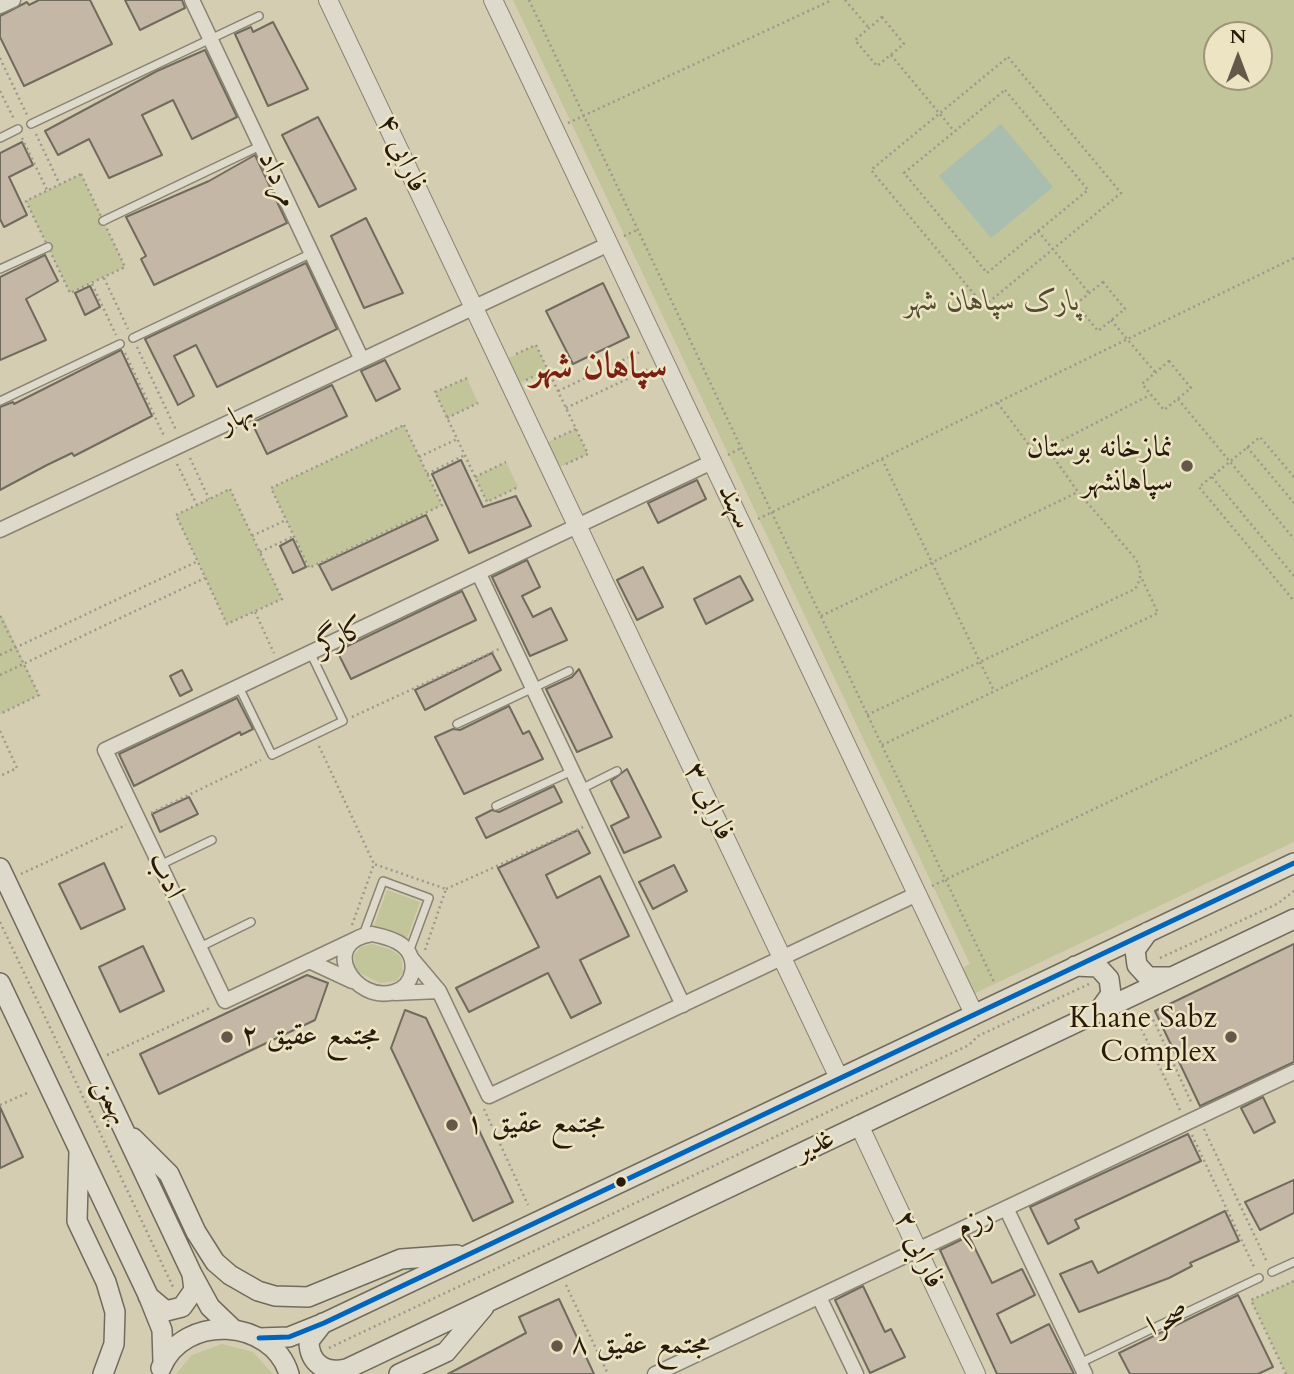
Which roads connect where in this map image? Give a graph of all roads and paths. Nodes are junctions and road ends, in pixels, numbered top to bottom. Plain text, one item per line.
1 (13, 0) edge
2 (192, 0) edge
3 (328, 0) edge
4 (493, 0) edge
5 (528, 0) edge
6 (832, 0) edge
7 (845, 0) edge
8 (0, 6) edge
9 (259, 16) dead end
10 (869, 29) junction
11 (211, 38) junction
12 (891, 55) junction
13 (0, 90) edge
14 (939, 113) junction
15 (583, 116) junction
16 (31, 124) dead end
17 (19, 130) junction
18 (555, 130) junction
19 (954, 131) junction
20 (0, 138) edge
21 (261, 146) junction
22 (60, 185) dead end
23 (103, 221) dead end
24 (1038, 231) junction
25 (609, 244) junction
26 (48, 247) dead end
27 (1053, 249) junction
28 (312, 253) junction
29 (1294, 258) edge
30 (0, 269) edge
31 (1089, 293) junction
32 (474, 307) junction
33 (1111, 320) junction
34 (133, 338) junction
35 (1128, 339) junction
36 (120, 344) junction
37 (657, 345) junction
38 (515, 355) dead end
39 (362, 360) junction
40 (665, 361) junction
41 (548, 370) junction
42 (1155, 372) junction
43 (467, 378) dead end
44 (516, 385) dead end
45 (558, 391) junction
46 (1151, 395) junction
47 (1178, 399) junction
48 (0, 401) edge
49 (997, 402) junction
50 (478, 403) dead end
51 (566, 408) junction
52 (447, 418) junction
53 (576, 429) junction
54 (457, 439) junction
55 (544, 443) dead end
56 (1247, 447) junction
57 (177, 448) junction
58 (1047, 448) junction
59 (465, 455) junction
60 (419, 457) junction
61 (882, 458) junction
62 (506, 462) dead end
63 (712, 462) junction
64 (1230, 462) junction
65 (556, 469) dead end
66 (427, 474) junction
67 (475, 477) junction
68 (1212, 477) junction
69 (1294, 477) edge
70 (518, 487) dead end
71 (1078, 492) junction
72 (209, 499) junction
73 (1294, 503) edge
74 (197, 505) junction
75 (771, 512) junction
76 (286, 520) junction
77 (577, 526) junction
78 (743, 527) junction
79 (0, 530) edge
80 (252, 536) junction
81 (294, 536) junction
82 (1294, 539) edge
83 (260, 552) junction
84 (198, 561) junction
85 (932, 563) junction
86 (479, 574) junction
87 (1140, 576) junction
88 (1294, 576) edge
89 (205, 578) junction
90 (1294, 601) edge
91 (255, 611) junction
92 (0, 616) edge
93 (821, 616) junction
94 (512, 643) junction
95 (17, 647) junction
96 (310, 652) junction
97 (0, 655) edge
98 (980, 662) junction
99 (25, 664) junction
100 (281, 666) junction
101 (569, 671) dead end
102 (0, 675) edge
103 (239, 686) junction
104 (533, 689) junction
105 (994, 691) junction
106 (0, 714) edge
107 (1294, 714) edge
108 (867, 715) junction
109 (343, 721) junction
110 (457, 724) dead end
111 (0, 732) edge
112 (314, 735) junction
113 (882, 746) junction
114 (105, 750) joint
115 (572, 771) junction
116 (617, 771) dead end
117 (0, 776) edge
118 (581, 790) junction
119 (496, 806) dead end
120 (596, 821) junction
121 (212, 840) dead end
122 (374, 863) junction
123 (1294, 863) edge
124 (160, 865) junction
125 (0, 868) edge
126 (945, 880) junction
127 (446, 889) junction
128 (1294, 891) edge
129 (917, 894) junction
130 (1294, 919) edge
131 (0, 922) edge
132 (251, 922) dead end
133 (1149, 931) junction
134 (359, 937) junction
135 (199, 947) junction
136 (411, 956) junction
137 (782, 957) junction
138 (309, 961) junction
139 (1075, 966) junction
140 (1139, 968) junction
141 (1107, 975) junction
142 (1171, 977) junction
143 (355, 982) junction
144 (0, 983) edge
145 (995, 984) dead end
146 (439, 991) junction
147 (386, 993) junction
148 (225, 1001) junction
149 (683, 1005) junction
150 (1097, 1012) junction
151 (974, 1014) junction
152 (107, 1055) dead end
153 (1294, 1072) edge
154 (839, 1078) junction
155 (27, 1093) dead end
156 (489, 1096) junction
157 (0, 1105) edge
158 (1192, 1120) junction
159 (859, 1125) junction
160 (124, 1129) junction
161 (79, 1151) junction
162 (528, 1205) dead end
163 (1006, 1208) junction
164 (918, 1250) junction
165 (469, 1254) junction
166 (1294, 1262) edge
167 (1272, 1272) junction
168 (192, 1275) junction
169 (1259, 1278) junction
170 (1294, 1281) edge
171 (566, 1284) dead end
172 (1279, 1287) junction
173 (1266, 1293) junction
174 (148, 1295) junction
175 (820, 1297) junction
176 (491, 1300) junction
177 (182, 1307) junction
178 (324, 1323) junction
179 (233, 1329) junction
180 (260, 1338) junction
181 (311, 1356) junction
182 (161, 1368) edge
183 (1082, 1369) edge
184 (341, 1371) edge
185 (103, 1374) edge
186 (289, 1374) edge
187 (399, 1374) edge
188 (608, 1374) edge
189 (655, 1374) edge
190 (856, 1374) edge
191 (976, 1374) edge
192 (1286, 1374) edge

1 - 8 street
2 - 11 street, مرداد
3 - 32 street, فارابی ۴
4 - 18 street, سهند
5 - 15 path
6 - 15 path
7 - 10 path
9 - 11 lane
10 - 12 path
10 - 12 path
11 - 16 lane
11 - 21 street, مرداد
12 - 14 path
13 - 17 path
14 - 19 path
14 - 27 path
14 - 27 path
15 - 18 path
15 - 75 path
17 - 20 lane
17 - 22 path
18 - 25 street, سهند
19 - 24 path
19 - 24 path
21 - 23 lane
21 - 28 street, مرداد
24 - 27 path
25 - 32 street, بهار
25 - 37 street, سهند
26 - 30 lane
27 - 31 path
28 - 34 lane
28 - 39 street, مرداد
29 - 35 path
31 - 33 path
31 - 33 path
32 - 39 street, بهار
32 - 77 street, فارابی ۴
33 - 35 path
34 - 36 path
34 - 57 path
35 - 42 path
35 - 49 path
36 - 48 lane
36 - 57 path
37 - 40 street, سهند
37 - 45 path
38 - 41 path
39 - 57 street, بهار
40 - 51 path
40 - 63 street, سهند
41 - 44 path
41 - 45 path
42 - 46 path
42 - 47 path
43 - 52 path
45 - 51 path
46 - 47 path
46 - 58 path
47 - 64 path
49 - 58 path
49 - 61 path
50 - 52 path
51 - 53 path
52 - 54 path
53 - 55 path
53 - 65 path
54 - 59 path
54 - 60 path
56 - 64 path
56 - 69 path
56 - 73 path
57 - 72 path
57 - 74 path
57 - 79 street, بهار
58 - 71 path
59 - 66 path
59 - 67 path
60 - 66 path
60 - 76 path
61 - 75 path
61 - 85 path
62 - 67 path
63 - 77 street, کارگر
63 - 78 street, سهند
64 - 68 path
64 - 82 path
66 - 81 path
67 - 70 path
68 - 88 path
68 - 90 path
71 - 85 path
71 - 87 path
72 - 74 path
72 - 80 path
74 - 84 path
75 - 78 path
75 - 93 path
76 - 80 path
76 - 81 path
77 - 86 street, کارگر
77 - 137 street, فارابی ۳
78 - 129 street, سهند
80 - 83 path
81 - 83 path
83 - 91 path
84 - 89 path
84 - 95 path
85 - 93 path
85 - 98 path
86 - 94 street
86 - 96 street, کارگر
87 - 98 path
87 - 105 path
89 - 91 path
89 - 99 path
91 - 100 path
92 - 95 path
93 - 108 path
94 - 104 street
94 - 109 path
95 - 97 path
95 - 99 path
96 - 100 street, کارگر
96 - 109 lane
98 - 105 path
98 - 108 path
99 - 102 path
99 - 106 path
100 - 103 street, کارگر
101 - 104 lane
103 - 112 lane
103 - 114 street, کارگر
104 - 110 lane
104 - 115 street
105 - 113 path
107 - 126 path
108 - 113 path
109 - 112 lane
111 - 117 path
112 - 122 path
113 - 126 path
114 - 124 street, ادب
115 - 118 street
115 - 119 lane
116 - 118 lane
118 - 120 street
120 - 127 path
120 - 149 street
121 - 124 lane
122 - 127 path
122 - 134 path
123 - 133 main road, غدیر
124 - 135 street, ادب
125 - 160 main road, بهمن
126 - 129 path
126 - 145 path
127 - 136 path
128 - 140 path
129 - 137 street
129 - 151 street, سهند
130 - 142 main road, غدیر
131 - 177 path
132 - 135 lane
133 - 139 main road, غدیر
133 - 140 main road
134 - 136 street
134 - 136 lane
134 - 138 street
134 - 143 street
135 - 148 street, ادب
136 - 146 street
136 - 147 street
137 - 149 street
137 - 154 street, فارابی ۳
138 - 143 street
138 - 148 street
139 - 141 main road
139 - 151 main road, غدیر
140 - 142 main road
141 - 150 main road
141 - 181 path
142 - 150 main road, غدیر
143 - 147 street
144 - 161 main road, بهمن
146 - 147 street
146 - 156 street
148 - 152 path
149 - 156 street
150 - 159 main road, غدیر
151 - 154 main road, غدیر
153 - 158 street, رزم
154 - 165 main road, غدیر
155 - 157 path
156 - 162 path
158 - 158 path
158 - 163 street, رزم
158 - 167 path
158 - 169 path
159 - 164 street, فارابی ۲
159 - 176 main road, غدیر
160 - 165 main road
160 - 168 main road, بهمن
161 - 174 main road, بهمن
161 - 185 main road
163 - 164 street, رزم
163 - 183 street
164 - 175 street, رزم
164 - 191 street, فارابی ۲
165 - 178 main road, غدیر
166 - 167 lane
167 - 172 path
168 - 177 main road
168 - 179 main road, بهمن
169 - 173 path
169 - 183 lane, صحرا
170 - 172 path
171 - 188 path
172 - 173 path
173 - 192 path
174 - 177 main road
174 - 182 main road, بهمن
175 - 189 street, رزم
175 - 190 street
176 - 184 main road, غدیر
176 - 187 main road
178 - 180 main road, غدیر
178 - 181 main road
179 - 180 main road
179 - 182 main road
180 - 186 main road
181 - 184 main road

